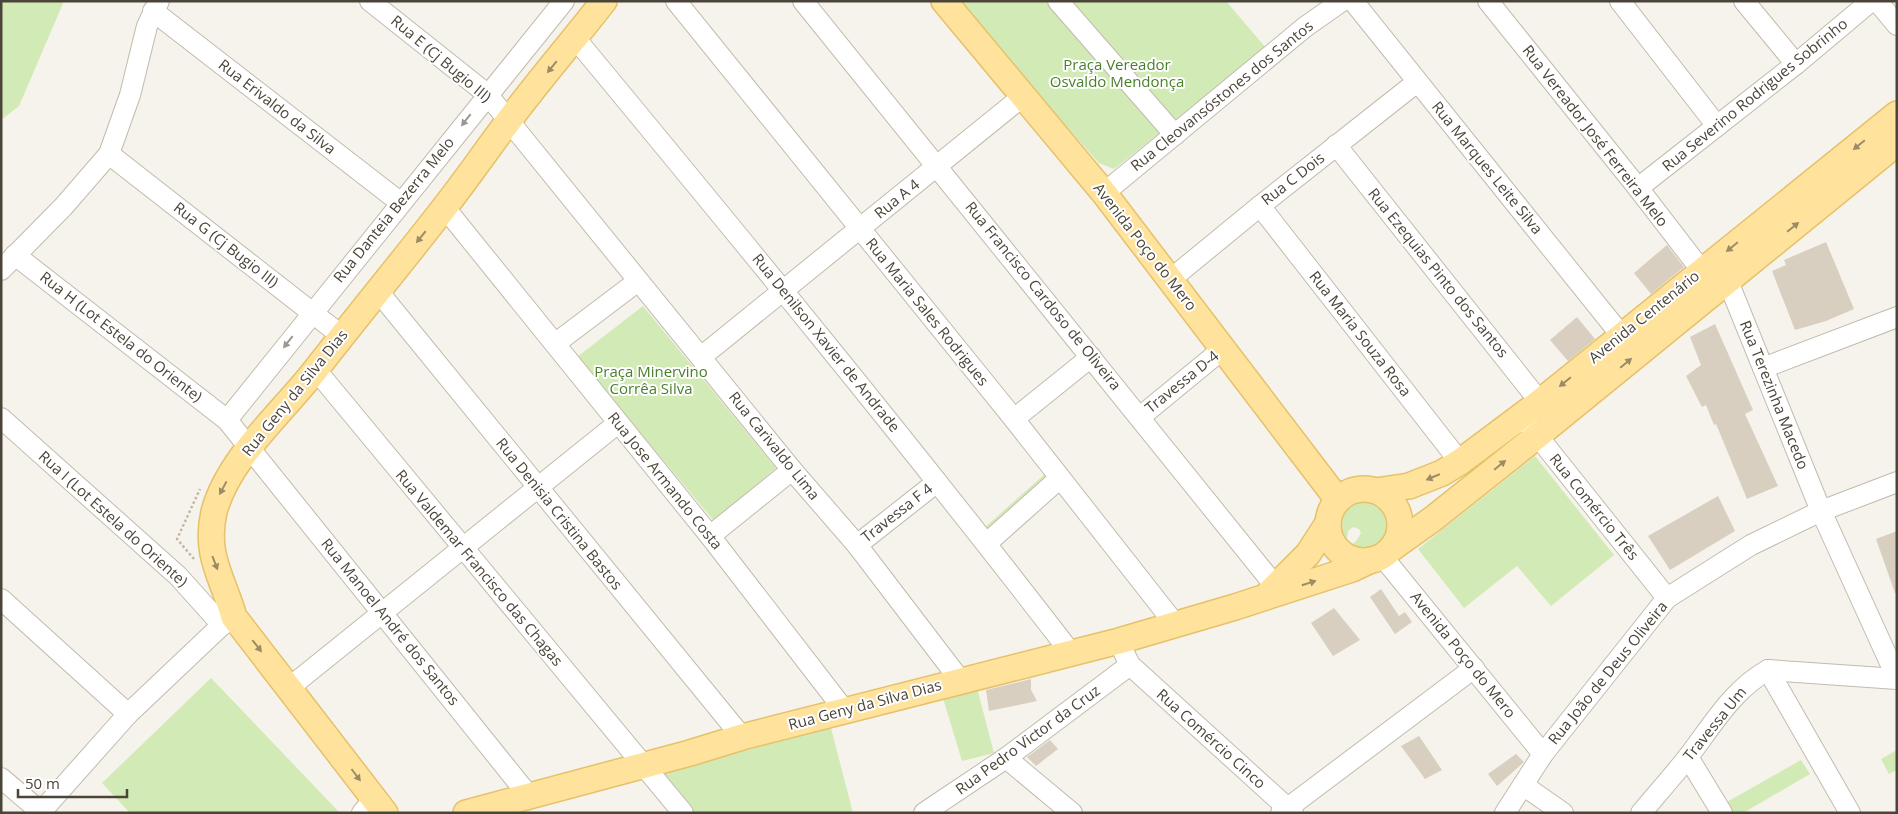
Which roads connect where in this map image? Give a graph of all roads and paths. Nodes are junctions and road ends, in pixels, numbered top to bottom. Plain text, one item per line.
1 (370, 1) edge
2 (564, 1) edge
3 (604, 1) edge
4 (676, 1) edge
5 (803, 1) edge
6 (944, 1) edge
7 (1058, 1) edge
8 (1342, 1) edge
9 (1353, 1) edge
10 (1488, 1) edge
11 (1620, 1) edge
12 (1744, 1) edge
13 (1871, 1) edge
14 (1877, 1) edge
15 (156, 6) edge
16 (1897, 25) edge
17 (575, 38) junction
18 (1796, 64) junction
19 (1417, 82) junction
20 (487, 94) junction
21 (1022, 97) junction
22 (1897, 114) edge
23 (508, 121) junction
24 (1717, 126) junction
25 (1175, 135) junction
26 (1897, 143) edge
27 (1336, 145) junction
28 (109, 154) junction
29 (938, 166) junction
30 (1638, 188) junction
31 (1104, 193) junction
32 (401, 203) junction
33 (1260, 206) junction
34 (445, 208) junction
35 (860, 229) junction
36 (15, 255) junction
37 (1, 270) edge
38 (1702, 272) junction
39 (1172, 279) junction
40 (1727, 279) junction
41 (638, 280) junction
42 (377, 290) junction
43 (784, 291) junction
44 (312, 312) junction
45 (1897, 317) edge
46 (342, 336) junction
47 (1633, 336) junction
48 (556, 343) junction
49 (1224, 348) junction
50 (701, 357) junction
51 (1091, 357) junction
52 (1763, 368) junction
53 (316, 370) junction
54 (1531, 409) junction
55 (1140, 417) junction
56 (1, 418) edge
57 (1014, 419) junction
58 (226, 420) junction
59 (618, 423) junction
60 (1537, 436) junction
61 (250, 448) junction
62 (1460, 462) junction
63 (792, 470) junction
64 (1060, 478) junction
65 (937, 482) junction
66 (1897, 482) edge
67 (538, 488) junction
68 (1376, 491) junction
69 (1338, 500) junction
70 (1821, 511) junction
71 (1328, 523) junction
72 (710, 536) junction
73 (987, 543) junction
74 (857, 545) junction
75 (463, 548) junction
76 (1382, 555) junction
77 (1273, 592) junction
78 (1667, 598) junction
79 (1, 599) edge
80 (382, 612) junction
81 (228, 621) junction
82 (1175, 624) junction
83 (1119, 641) junction
84 (1071, 653) junction
85 (1130, 665) junction
86 (1474, 668) junction
87 (1768, 670) junction
88 (1897, 678) edge
89 (960, 680) junction
90 (290, 687) junction
91 (845, 712) junction
92 (128, 714) junction
93 (742, 737) junction
94 (1543, 754) junction
95 (1688, 757) junction
96 (1006, 758) junction
97 (643, 765) junction
98 (1, 778) edge
99 (1523, 784) junction
100 (529, 796) junction
101 (379, 810) edge
102 (1287, 811) edge
103 (40, 812) edge
104 (466, 813) edge
105 (683, 813) edge
106 (924, 813) edge
107 (1072, 813) edge
108 (1505, 813) edge
109 (1563, 813) edge
110 (1641, 813) edge
111 (1722, 813) edge
112 (1850, 813) edge

1 - 20 street, Rua E (Cj Bugio III)
2 - 20 street, Rua Danteia Bezerra Melo
3 - 17 main road, Rua Geny da Silva Dias
4 - 35 street, Rua Maria Sales Rodrigues
5 - 29 street, Rua Francisco Cardoso de Oliveira
6 - 21 main road, Avenida Poço do Mero
7 - 25 street
8 - 25 street, Rua Cleovansóstones dos Santos
9 - 19 street, Rua Marques Leite Silva
10 - 30 street, Rua Vereador José Ferreira Melo
11 - 24 street
12 - 18 street
13 - 18 street, Rua Severino Rodrigues Sobrinho
14 - 16 street
15 - 28 street
15 - 32 street, Rua Erivaldo da Silva
17 -> 23 main road, Rua Geny da Silva Dias
17 - 43 street, Rua Denilson Xavier de Andrade
18 - 24 street, Rua Severino Rodrigues Sobrinho
19 - 27 street, Rua C Dois
19 - 47 street, Rua Marques Leite Silva
20 - 23 street, Rua E (Cj Bugio III)
20 -> 32 street, Rua Danteia Bezerra Melo
21 - 29 street, Rua A 4
21 - 31 main road, Avenida Poço do Mero
22 -> 38 main road, Avenida Centenário
23 - 34 main road, Rua Geny da Silva Dias
23 - 41 street, Rua Carivaldo Lima
24 - 30 street, Rua Severino Rodrigues Sobrinho
25 - 31 street, Rua Cleovansóstones dos Santos
40 -> 26 main road, Avenida Centenário
27 - 33 street, Rua C Dois
27 - 54 street, Rua Ezequias Pinto dos Santos
28 - 36 street
28 - 44 street, Rua G (Cj Bugio III)
29 - 35 street, Rua A 4
29 - 51 street, Rua Francisco Cardoso de Oliveira
30 - 38 street, Rua Vereador José Ferreira Melo
31 - 39 main road, Avenida Poço do Mero
32 - 44 street, Rua Danteia Bezerra Melo
33 - 39 street, Rua C Dois
33 - 62 street, Rua Maria Souza Rosa
34 -> 42 main road, Rua Geny da Silva Dias
34 - 48 street, Rua Jose Armando Costa
35 - 43 street, Rua A 4
35 - 57 street, Rua Maria Sales Rodrigues
36 - 37 street
36 - 58 street, Rua H (Lot Estela do Oriente)
38 - 47 main road, Avenida Centenário
39 - 49 main road, Avenida Poço do Mero
40 - 47 main road, Avenida Centenário
40 - 52 street, Rua Terezinha Macedo
41 - 48 street
41 - 50 street, Rua Carivaldo Lima
42 - 46 main road, Rua Geny da Silva Dias
42 - 67 street, Rua Denisia Cristina Bastos
43 - 50 street, Rua A 4
43 - 65 street, Rua Denilson Xavier de Andrade
44 - 46 street, Rua G (Cj Bugio III)
44 -> 58 street, Rua Danteia Bezerra Melo
45 - 52 street
46 - 53 main road, Rua Geny da Silva Dias
47 -> 54 main road, Avenida Centenário
60 -> 47 main road, Avenida Centenário
48 - 59 street, Rua Jose Armando Costa
49 - 55 street, Travessa D-4
49 - 69 main road, Avenida Poço do Mero
50 - 63 street, Rua Carivaldo Lima
51 - 55 street, Rua Francisco Cardoso de Oliveira
51 - 57 street
52 - 70 street, Rua Terezinha Macedo
53 - 61 main road, Rua Geny da Silva Dias
53 - 75 street, Rua Valdemar Francisco das Chagas
54 - 60 street, Rua Comércio Três
54 - 62 main road, Avenida Centenário
55 - 77 street, Rua Francisco Cardoso de Oliveira
56 - 81 street, Rua I (Lot Estela do Oriente)
57 - 64 street, Rua Maria Sales Rodrigues
58 - 61 street, Rua H (Lot Estela do Oriente)
59 - 67 street
59 - 72 street, Rua Jose Armando Costa
76 -> 60 main road, Avenida Centenário
60 - 78 street, Rua Comércio Três
61 - 80 street, Rua Manoel André dos Santos
61 -> 81 main road, Rua Geny da Silva Dias
62 -> 68 main road, Avenida Centenário
63 - 72 street
63 - 74 street, Rua Carivaldo Lima
64 - 73 street
64 - 82 street, Rua Maria Sales Rodrigues
65 - 73 street, Rua Denilson Xavier de Andrade
65 - 74 street, Travessa F 4
66 - 70 street, Rua João de Deus Oliveira
67 - 75 street
67 - 93 street, Rua Denisia Cristina Bastos
68 - 69 main road
68 - 76 main road
69 - 71 main road
70 - 78 street, Rua João de Deus Oliveira
70 - 88 street, Rua Terezinha Macedo
71 - 76 main road
71 - 77 main road, Rua Geny da Silva Dias
72 - 91 street, Rua Jose Armando Costa
73 - 84 street, Rua Denilson Xavier de Andrade
74 - 89 street, Rua Carivaldo Lima
75 - 80 street
75 - 97 street, Rua Valdemar Francisco das Chagas
77 -> 76 main road, Rua Geny da Silva Dias
76 - 86 street, Avenida Poço do Mero
77 - 82 main road, Rua Geny da Silva Dias
78 - 94 street, Rua João de Deus Oliveira
79 - 92 street
80 - 90 street
80 - 100 street, Rua Manoel André dos Santos
81 -> 90 main road, Rua Geny da Silva Dias
81 - 92 street
82 - 83 main road, Rua Geny da Silva Dias
83 - 84 main road, Rua Geny da Silva Dias
83 - 85 street
84 - 89 main road, Rua Geny da Silva Dias
85 - 96 street, Rua Pedro Victor da Cruz
85 - 102 street, Rua Comércio Cinco
86 - 94 street, Avenida Poço do Mero
86 - 102 street
87 - 88 street
87 - 95 street, Travessa Um
87 - 112 street
89 - 91 main road, Rua Geny da Silva Dias
90 -> 101 main road, Rua Geny da Silva Dias
91 - 93 main road, Rua Geny da Silva Dias
92 - 103 street
93 - 97 main road, Rua Geny da Silva Dias
94 - 99 street, Rua João de Deus Oliveira
95 - 110 street, Travessa Um
95 - 111 street
96 - 106 street, Rua Pedro Victor da Cruz
96 - 107 street
97 - 100 main road, Rua Geny da Silva Dias
97 - 105 street, Rua Valdemar Francisco das Chagas
98 - 103 street
99 - 108 street, Rua João de Deus Oliveira
99 - 109 street
100 - 104 main road, Rua Geny da Silva Dias

